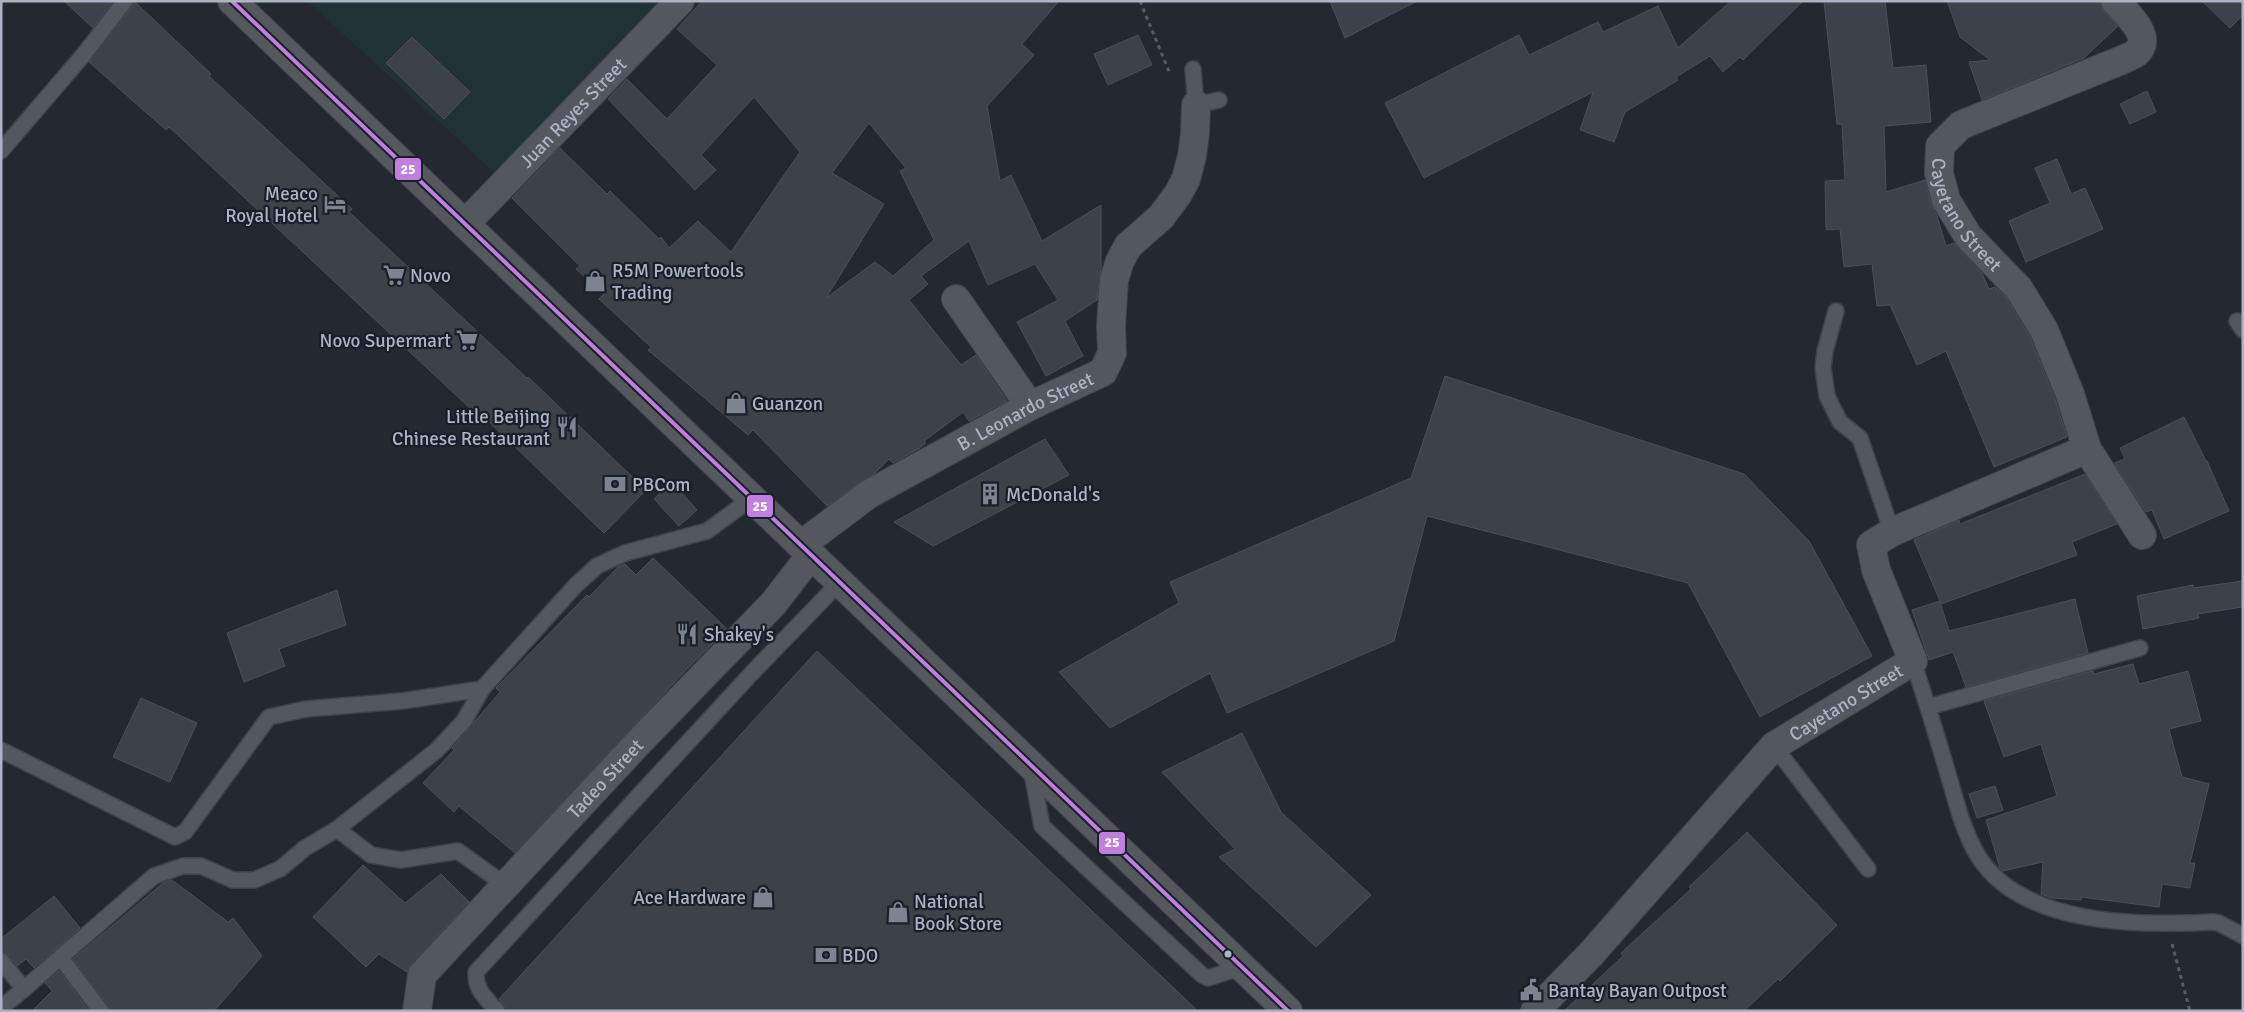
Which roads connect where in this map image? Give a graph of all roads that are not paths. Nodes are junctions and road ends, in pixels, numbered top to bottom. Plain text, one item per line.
1 (125, 1) edge
2 (232, 1) edge
3 (680, 1) edge
4 (2114, 1) edge
5 (1193, 69) dead end
6 (1207, 102) joint
7 (1, 151) edge
8 (465, 224) junction
9 (956, 299) dead end
10 (1836, 311) dead end
11 (1030, 406) junction
12 (2087, 449) junction
13 (752, 498) junction
14 (1892, 532) junction
15 (2142, 535) dead end
16 (806, 550) junction
17 (840, 582) junction
18 (2140, 648) dead end
19 (1913, 661) junction
20 (482, 689) junction
21 (1928, 707) junction
22 (1774, 746) junction
23 (1, 750) edge
24 (1030, 764) junction
25 (337, 829) junction
26 (1868, 869) dead end
27 (505, 885) junction
28 (2243, 936) edge
29 (61, 958) junction
30 (1, 961) edge
31 (1242, 967) junction
32 (24, 989) junction
33 (1, 1008) edge
34 (101, 1011) edge
35 (417, 1011) edge
36 (497, 1011) edge
37 (1288, 1011) edge
38 (1535, 1011) edge

1 - 7 lane
2 - 8 highway
3 - 8 street, Juan Reyes Street
4 - 12 street, Cayetano Street
5 - 6 lane
6 - 11 street, B. Leonardo Street
8 - 13 highway
9 - 11 street
10 - 14 lane
11 - 16 street, B. Leonardo Street
12 - 14 street, Cayetano Street
12 - 15 street, Cayetano Street
13 - 16 highway
13 - 20 lane
14 - 19 street, Cayetano Street
16 - 17 highway
16 - 27 street, Tadeo Street
17 - 24 highway
17 - 36 lane
18 - 21 lane
19 - 21 lane
19 - 22 street, Cayetano Street
20 - 23 lane
20 - 25 lane
21 - 28 lane
22 - 26 lane
22 - 38 street, Cayetano Street
24 - 31 highway
24 - 31 lane
25 - 27 lane
25 - 29 lane
27 - 35 street, Tadeo Street
29 - 32 lane
29 - 34 lane
30 - 32 lane
31 - 37 highway
32 - 33 lane

